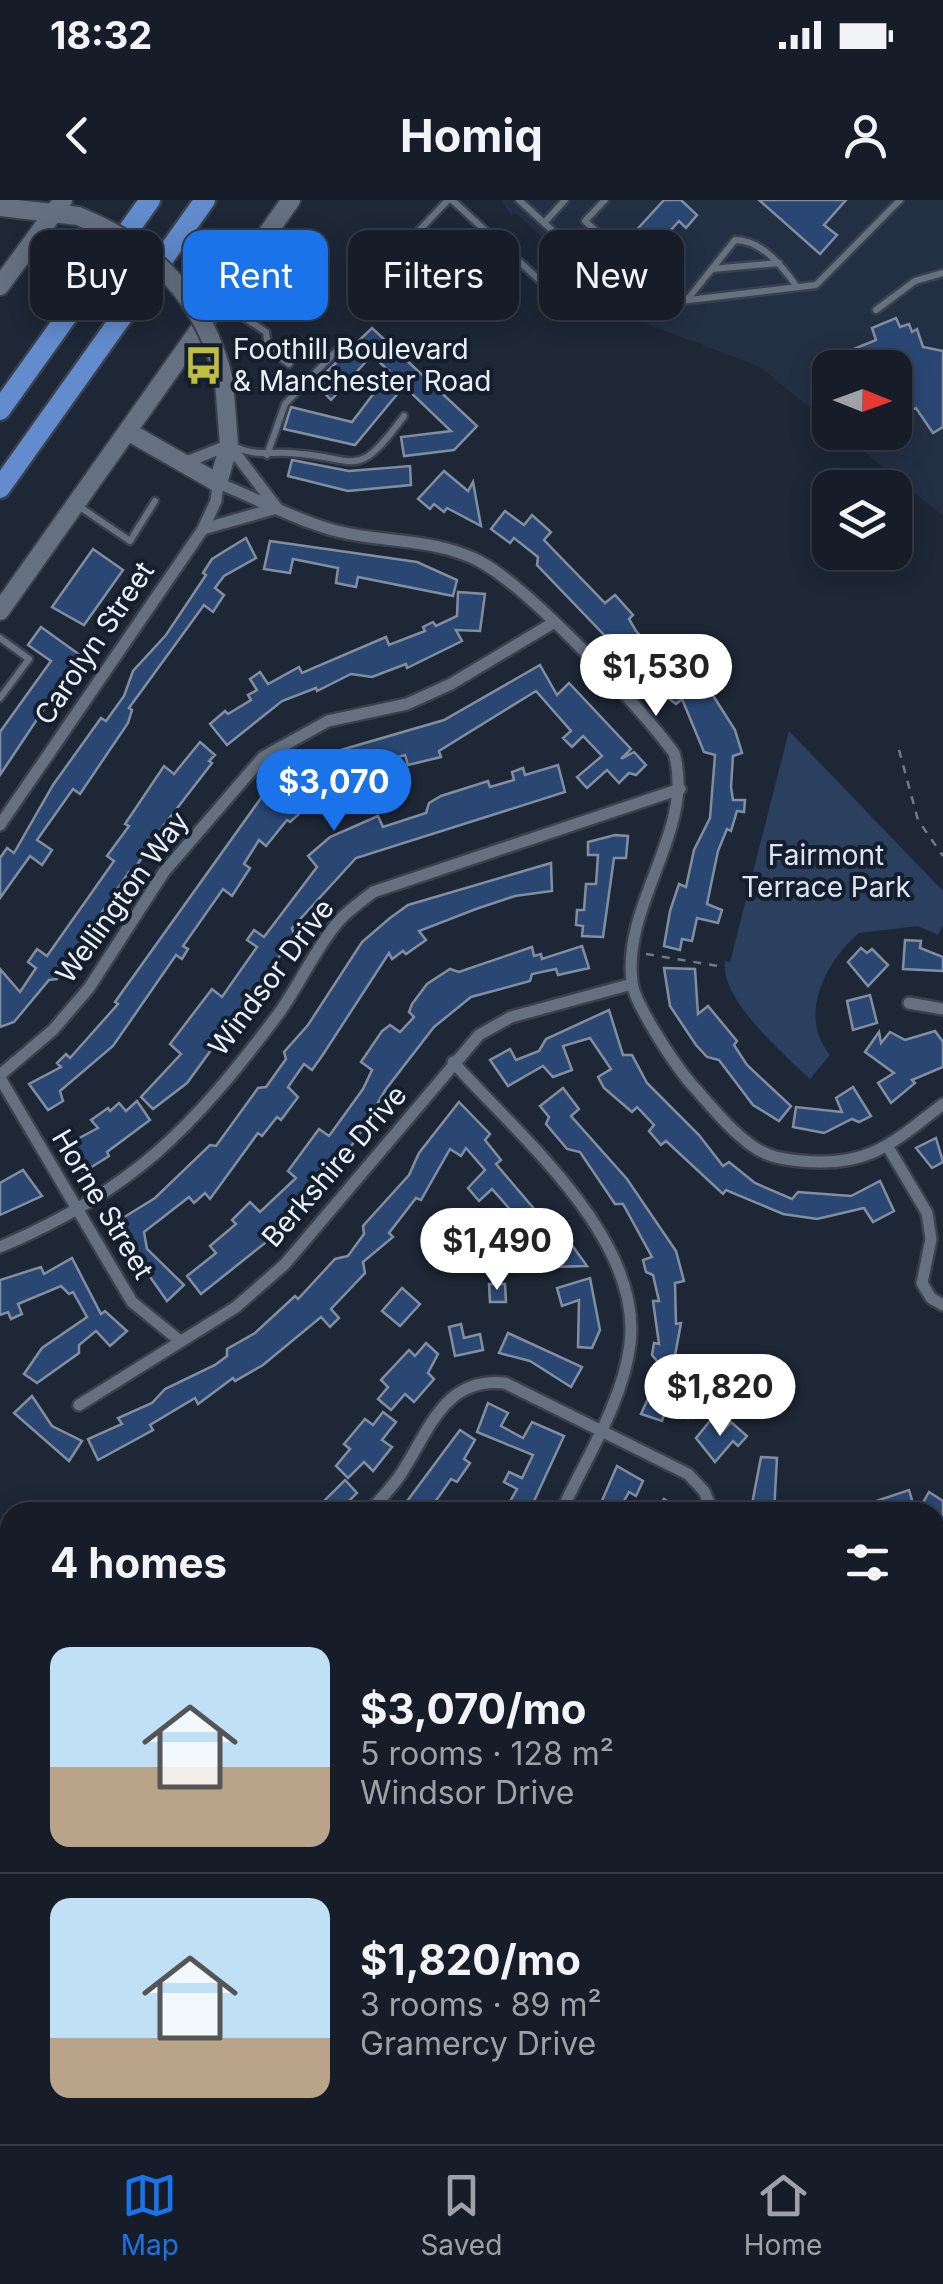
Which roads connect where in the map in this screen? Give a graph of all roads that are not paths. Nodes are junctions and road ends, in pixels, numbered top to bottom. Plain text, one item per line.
1 (150, 200) edge
2 (205, 200) edge
3 (291, 200) edge
4 (450, 200) edge
5 (519, 200) edge
6 (565, 200) edge
7 (605, 200) edge
8 (900, 200) edge
9 (5, 205) edge
10 (58, 208) edge
11 (544, 223) junction
12 (270, 230) edge
13 (421, 230) edge
14 (552, 230) edge
15 (595, 230) edge
16 (781, 262) junction
17 (712, 269) junction
18 (943, 273) edge
19 (539, 280) edge
20 (0, 286) edge
21 (797, 288) junction
22 (684, 300) edge
23 (687, 300) junction
24 (876, 310) dead end
25 (207, 320) edge
26 (248, 320) edge
27 (347, 340) dead end
28 (289, 364) dead end
29 (0, 410) edge
30 (404, 416) dead end
31 (129, 432) junction
32 (229, 445) junction
33 (267, 455) junction
34 (181, 464) junction
35 (218, 483) junction
36 (0, 488) edge
37 (155, 501) dead end
38 (76, 505) junction
39 (277, 508) junction
40 (202, 529) junction
41 (0, 611) edge
42 (553, 623) junction
43 (0, 638) edge
44 (0, 698) edge
45 (680, 789) junction
46 (0, 825) edge
47 (632, 984) junction
48 (910, 1003) dead end
49 (943, 1010) edge
50 (454, 1062) junction
51 (0, 1077) edge
52 (943, 1104) edge
53 (888, 1147) junction
54 (78, 1210) junction
55 (0, 1247) edge
56 (943, 1305) edge
57 (180, 1341) junction
58 (79, 1405) dead end
59 (601, 1427) junction
60 (378, 1502) edge
61 (566, 1502) edge
62 (708, 1502) edge

1 - 29 highway
2 - 36 highway
3 - 12 street
4 - 13 lane
4 - 19 lane
5 - 11 lane
6 - 11 lane
7 - 15 lane
8 - 21 lane
9 - 10 street
10 - 20 street
10 - 32 street, bridge
11 - 14 lane
16 - 17 lane
16 - 17 lane
16 - 21 lane
17 - 23 lane
18 - 24 lane
21 - 23 lane
22 - 23 lane
25 - 31 street
26 - 28 lane
27 - 33 lane
30 - 33 lane
31 - 34 street
31 - 38 street
32 - 33 lane
32 - 34 street
32 - 35 street
32 - 39 street
34 - 35 street
35 - 39 street
35 - 40 street, Carolyn Street
37 - 38 lane
38 - 41 street
39 - 40 street
39 - 42 street
40 - 46 street, Carolyn Street
42 - 45 street
42 - 51 street, Wellington Way
43 - 44 lane
45 - 47 street
45 - 54 street, Windsor Drive
47 - 50 street, Berkshire Drive
47 - 53 street
48 - 49 street
50 - 57 street, Berkshire Drive
50 - 59 street
51 - 54 street, Horne Street
52 - 53 street
53 - 56 street
54 - 55 street, Windsor Drive
54 - 57 street, Horne Street
57 - 58 street, Berkshire Drive
59 - 60 street
59 - 61 street
59 - 62 street

